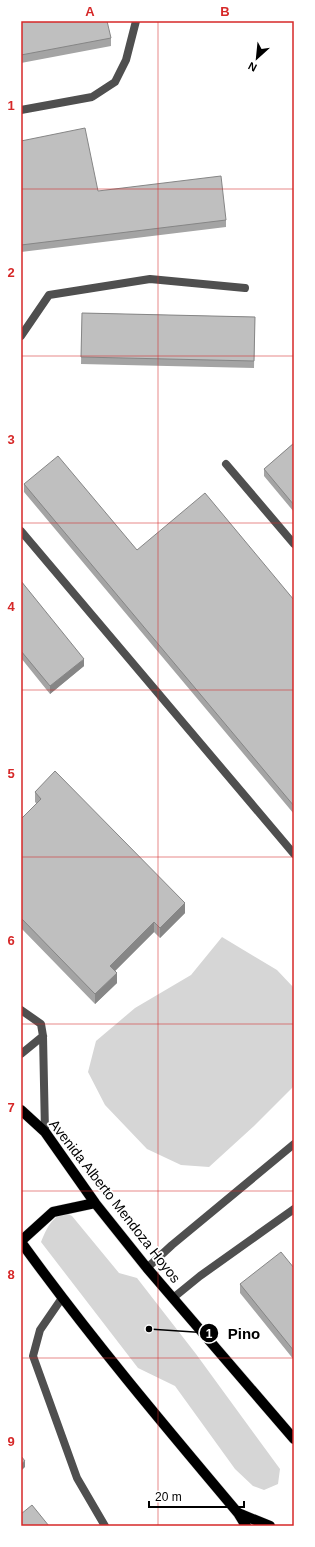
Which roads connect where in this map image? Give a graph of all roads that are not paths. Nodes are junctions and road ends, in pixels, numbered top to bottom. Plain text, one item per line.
1 (136, 21) edge
2 (21, 110) edge
3 (245, 288) dead end
4 (21, 336) edge
5 (226, 464) dead end
6 (21, 531) edge
7 (294, 544) edge
8 (294, 854) edge
9 (21, 1010) edge
10 (43, 1036) junction
11 (21, 1054) edge
12 (21, 1110) edge
13 (45, 1132) junction
14 (294, 1144) edge
15 (95, 1204) junction
16 (294, 1209) edge
17 (21, 1242) edge
18 (147, 1268) junction
19 (62, 1298) junction
20 (173, 1298) junction
21 (294, 1439) edge
22 (238, 1513) junction
23 (105, 1526) edge
24 (246, 1526) edge
25 (270, 1526) edge

1 - 2 lane
3 - 4 lane
5 - 7 lane
6 - 8 lane
9 - 10 lane
10 - 11 lane
10 - 13 lane
12 - 13 main road, Avenida Alberto Mendoza Hoyos
13 - 15 main road, Avenida Alberto Mendoza Hoyos
14 - 18 lane
15 - 17 main road
15 - 18 main road, Avenida Alberto Mendoza Hoyos
16 - 20 lane
17 - 19 main road
18 - 20 main road, Avenida Alberto Mendoza Hoyos
19 - 22 main road
19 - 23 lane
20 - 21 main road, Avenida Alberto Mendoza Hoyos
22 - 24 main road
22 - 25 main road

